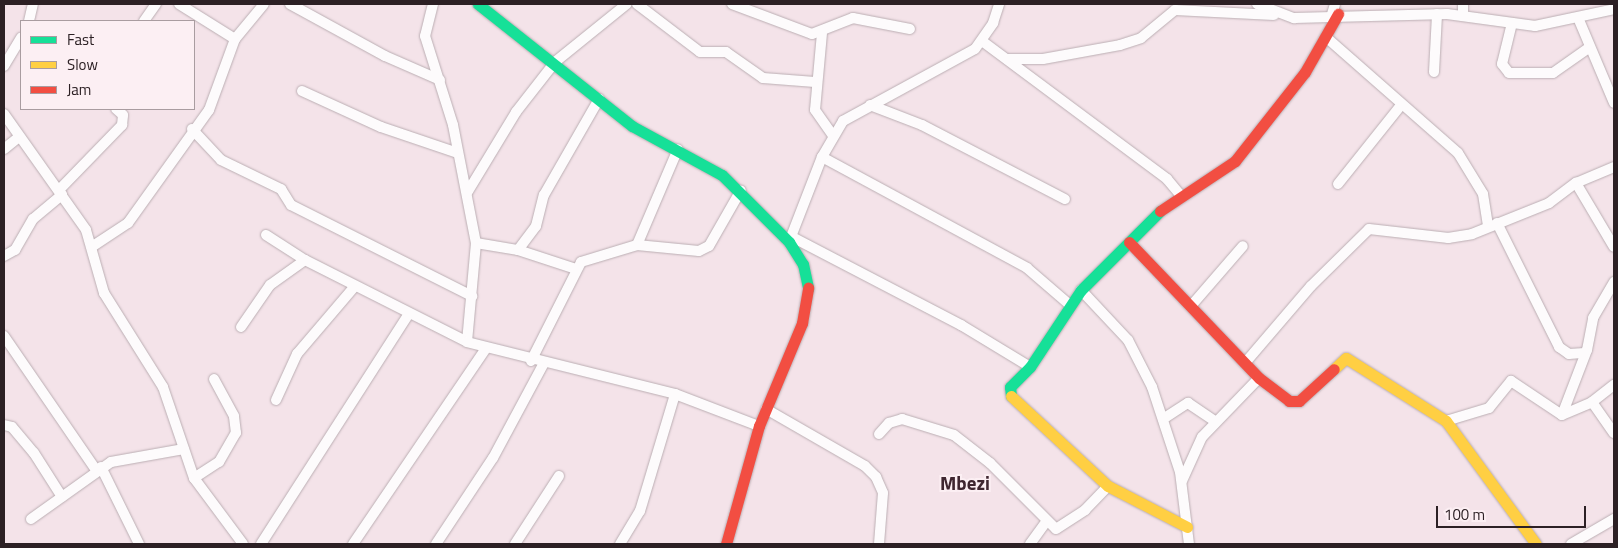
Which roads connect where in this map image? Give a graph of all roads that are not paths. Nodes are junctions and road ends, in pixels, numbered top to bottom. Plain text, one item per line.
1 (33, 4) edge
2 (156, 4) edge
3 (179, 4) edge
4 (264, 4) edge
5 (290, 4) edge
6 (433, 4) edge
7 (478, 4) edge
8 (627, 4) edge
9 (637, 4) edge
10 (732, 4) edge
11 (999, 4) edge
12 (1257, 4) edge
13 (1463, 4) edge
14 (1608, 8) edge
15 (1335, 11) edge
16 (1437, 14) junction
17 (1279, 15) junction
18 (1463, 16) junction
19 (30, 20) edge
20 (145, 20) edge
21 (1578, 20) junction
22 (1512, 23) junction
23 (910, 29) dead end
24 (822, 33) junction
25 (1327, 38) junction
26 (235, 39) junction
27 (20, 40) edge
28 (982, 41) junction
29 (1590, 47) junction
30 (1007, 59) junction
31 (555, 62) junction
32 (4, 66) edge
33 (1434, 72) dead end
34 (440, 80) junction
35 (815, 82) junction
36 (302, 91) dead end
37 (599, 99) junction
38 (1614, 103) edge
39 (870, 105) junction
40 (1401, 105) junction
41 (117, 110) edge
42 (4, 114) edge
43 (192, 129) junction
44 (832, 136) junction
45 (19, 137) junction
46 (4, 149) edge
47 (678, 149) junction
48 (458, 153) junction
49 (822, 157) junction
50 (1614, 167) edge
51 (1576, 183) junction
52 (1338, 184) dead end
53 (741, 190) junction
54 (61, 193) junction
55 (466, 193) junction
56 (1182, 197) junction
57 (1065, 199) dead end
58 (1493, 225) junction
59 (266, 235) dead end
60 (790, 239) junction
61 (1129, 242) junction
62 (476, 244) junction
63 (636, 245) junction
64 (93, 246) junction
65 (1243, 246) dead end
66 (1614, 247) edge
67 (518, 250) junction
68 (4, 256) edge
69 (305, 260) junction
70 (576, 269) junction
71 (1614, 282) edge
72 (356, 286) junction
73 (1082, 290) junction
74 (472, 296) junction
75 (1070, 306) junction
76 (1192, 306) junction
77 (408, 315) junction
78 (242, 327) dead end
79 (4, 336) edge
80 (466, 342) junction
81 (485, 350) junction
82 (1586, 353) junction
83 (531, 361) junction
84 (544, 363) junction
85 (1246, 363) junction
86 (1030, 367) junction
87 (214, 378) dead end
88 (1259, 378) junction
89 (1614, 385) edge
90 (675, 394) junction
91 (276, 400) dead end
92 (1592, 402) junction
93 (766, 409) junction
94 (1562, 415) junction
95 (1163, 419) junction
96 (1215, 421) junction
97 (1446, 421) junction
98 (4, 425) edge
99 (759, 426) junction
100 (1614, 433) edge
101 (879, 434) dead end
102 (184, 449) junction
103 (99, 469) junction
104 (559, 476) dead end
105 (194, 478) junction
106 (1182, 481) junction
107 (1108, 486) junction
108 (62, 498) junction
109 (31, 519) dead end
110 (1614, 519) edge
111 (1046, 522) junction
112 (1187, 527) junction
113 (139, 544) edge
114 (243, 544) edge
115 (261, 544) edge
116 (353, 544) edge
117 (436, 544) edge
118 (515, 544) edge
119 (620, 544) edge
120 (726, 544) edge
121 (880, 544) edge
122 (1030, 544) edge
123 (1189, 544) edge
124 (1536, 544) edge
125 (1571, 544) edge

1 - 19 street
2 - 20 street
3 - 26 street
4 - 26 street
5 - 34 street
6 - 34 street
7 - 31 street
8 - 31 street
9 - 35 street
10 - 24 street
11 - 28 street
12 - 17 street
13 - 18 street
14 - 21 street
15 - 16 street
15 - 17 street
15 - 25 street
16 - 18 street
16 - 33 street
17 - 30 street
18 - 22 street
21 - 22 street
21 - 29 street
22 - 29 street
23 - 24 street
24 - 35 street
25 - 40 street
25 - 56 street
26 - 43 street
27 - 32 street
28 - 30 street
28 - 39 street
29 - 38 street
30 - 56 street
31 - 37 street
31 - 55 street
34 - 48 street
35 - 44 street
36 - 48 street
37 - 47 street
37 - 67 street
39 - 44 street
39 - 57 street
40 - 52 street
40 - 58 street
41 - 54 street
42 - 45 street
43 - 64 street
43 - 74 street
44 - 49 street
45 - 46 street
45 - 54 street
47 - 53 street
47 - 63 street
48 - 55 street
49 - 60 street
49 - 75 street
50 - 51 street
51 - 58 street
51 - 66 street
53 - 60 street
53 - 63 street
54 - 64 street
54 - 68 street
55 - 62 street
56 - 61 street
58 - 82 street
58 - 85 street
59 - 69 street
60 - 86 street
60 - 93 street
61 - 73 street
61 - 76 street
62 - 67 street
62 - 74 street
63 - 70 street
64 - 102 street
65 - 76 street
67 - 70 street
69 - 72 street
69 - 78 street
70 - 83 street
71 - 82 street
72 - 77 street
72 - 91 street
73 - 75 street
73 - 95 street
74 - 80 street
75 - 86 street
76 - 85 street
77 - 80 street
77 - 115 street
79 - 103 street
80 - 81 street
81 - 83 street
81 - 116 street
82 - 94 street
83 - 84 street
84 - 90 street
84 - 117 street
85 - 88 street
86 - 107 street
87 - 105 street
88 - 96 street
88 - 97 street
89 - 92 street
90 - 99 street
90 - 119 street
92 - 94 street
92 - 100 street
93 - 99 street
93 - 121 street
94 - 97 street
95 - 96 street
95 - 106 street
96 - 106 street
97 - 124 street
98 - 108 street
99 - 120 street
101 - 111 street
102 - 103 street
102 - 105 street
103 - 108 street
103 - 113 street
104 - 118 street
105 - 114 street
106 - 112 street
107 - 111 street
107 - 112 street
108 - 109 street
110 - 125 street
111 - 122 street
112 - 123 street

